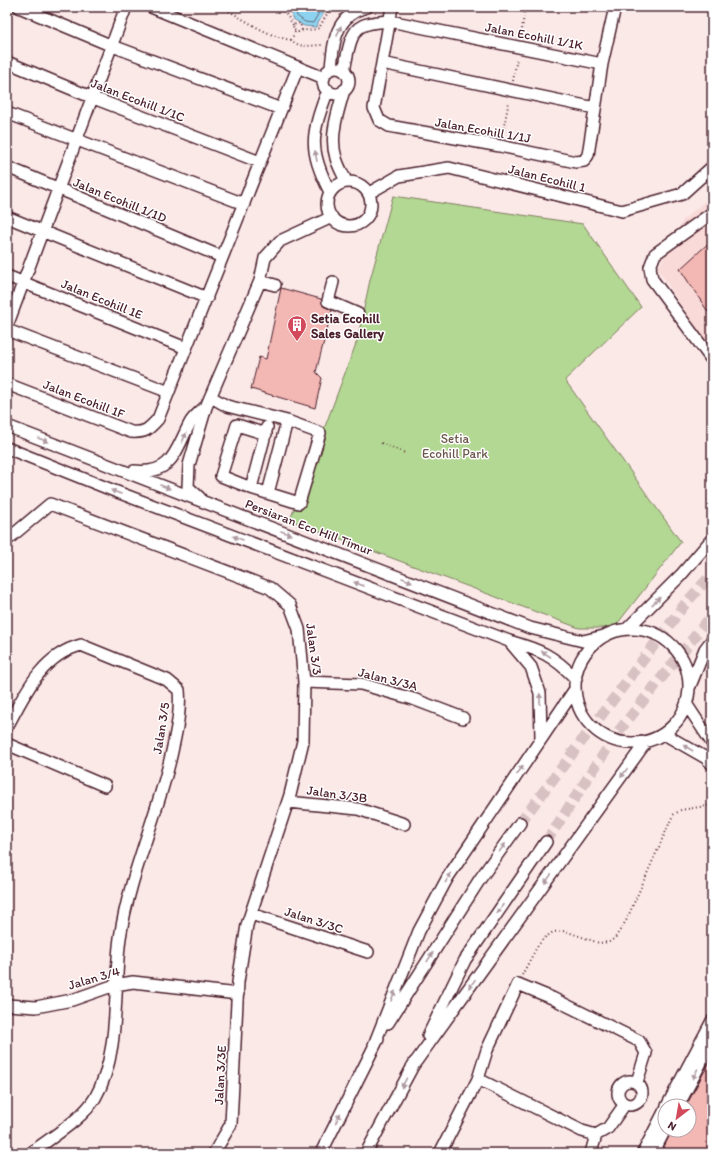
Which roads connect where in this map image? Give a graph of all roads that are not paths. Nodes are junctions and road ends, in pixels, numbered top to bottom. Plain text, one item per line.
1 (19, 7) edge
2 (126, 7) edge
3 (151, 7) edge
4 (367, 7) edge
5 (392, 7) edge
6 (615, 7) edge
7 (390, 21) junction
8 (110, 45) junction
9 (7, 62) edge
10 (382, 63) junction
11 (602, 64) junction
12 (298, 67) junction
13 (331, 69) junction
14 (344, 71) junction
15 (324, 78) junction
16 (328, 90) junction
17 (344, 90) junction
18 (91, 97) junction
19 (595, 108) junction
20 (281, 109) junction
21 (7, 113) edge
22 (76, 140) junction
23 (260, 162) junction
24 (7, 167) edge
25 (712, 168) edge
26 (346, 182) junction
27 (57, 189) junction
28 (330, 192) junction
29 (369, 193) junction
30 (244, 204) junction
31 (712, 213) edge
32 (7, 217) edge
33 (332, 217) junction
34 (42, 231) junction
35 (222, 257) junction
36 (7, 276) edge
37 (260, 281) junction
38 (333, 282) dead end
39 (23, 283) junction
40 (275, 286) dead end
41 (207, 298) junction
42 (358, 314) dead end
43 (7, 326) edge
44 (7, 330) edge
45 (186, 348) junction
46 (712, 360) edge
47 (7, 384) edge
48 (169, 392) junction
49 (208, 402) junction
50 (269, 417) junction
51 (287, 421) junction
52 (7, 426) edge
53 (266, 434) junction
54 (7, 448) edge
55 (120, 470) junction
56 (251, 488) junction
57 (268, 493) junction
58 (209, 504) junction
59 (712, 539) edge
60 (7, 540) edge
61 (628, 628) junction
62 (604, 636) junction
63 (712, 640) edge
64 (509, 641) junction
65 (304, 682) junction
66 (575, 684) junction
67 (690, 686) junction
68 (687, 705) junction
69 (463, 718) dead end
70 (7, 727) edge
71 (664, 734) junction
72 (541, 738) junction
73 (646, 742) junction
74 (712, 743) edge
75 (7, 744) edge
76 (712, 764) edge
77 (105, 786) dead end
78 (288, 802) junction
79 (520, 823) tunnel mouth
80 (404, 824) dead end
81 (546, 842) tunnel mouth
82 (251, 914) junction
83 (368, 952) dead end
84 (238, 982) joint
85 (115, 985) junction
86 (238, 994) junction
87 (7, 1005) edge
88 (712, 1021) edge
89 (712, 1042) edge
90 (374, 1045) junction
91 (412, 1067) junction
92 (478, 1079) junction
93 (637, 1082) junction
94 (671, 1098) edge
95 (682, 1098) edge
96 (625, 1104) junction
97 (657, 1126) edge
98 (596, 1135) junction
99 (661, 1138) edge
100 (31, 1153) edge
101 (214, 1153) edge
102 (321, 1153) edge
103 (366, 1153) edge
104 (440, 1153) edge
105 (591, 1153) edge
106 (643, 1153) edge
107 (653, 1153) edge

1 - 8 street
2 - 8 street
3 - 12 street
13 -> 4 street
5 - 7 street
6 - 11 street
7 - 10 street
7 - 11 street, Jalan Ecohill 1/1K
7 - 14 street
8 - 18 street
8 - 20 street
9 - 18 street, Jalan Ecohill 1/1C
10 - 19 street
10 - 19 street, Jalan Ecohill 1/1J
11 - 19 street
12 - 15 street
12 - 20 street
13 - 14 street
13 - 15 street
14 - 17 street
15 - 16 street
16 - 17 street
28 -> 16 street
17 - 26 street
18 - 22 street
18 - 23 street, Jalan Ecohill 1/1C
20 - 23 street
21 - 22 street
22 - 27 street
22 - 30 street
23 - 30 street
24 - 27 street, Jalan Ecohill 1/1D
25 - 29 street, Jalan Ecohill 1
26 - 28 street
26 - 29 street
27 - 34 street
27 - 35 street, Jalan Ecohill 1/1D
28 - 33 street
29 - 33 street
30 - 35 street
31 - 46 street
32 - 34 street
33 - 37 street
34 - 39 street
34 - 41 street
35 - 41 street
36 - 39 street, Jalan Ecohill 1E
37 - 40 street
37 - 49 street
38 - 42 street
39 - 43 street
39 - 45 street, Jalan Ecohill 1E
41 - 45 street
44 - 48 street
45 - 48 street
47 - 48 street, Jalan Ecohill 1F
49 - 50 street
55 -> 49 street
49 - 58 street
50 - 51 street
50 - 53 street
51 - 57 street
51 - 57 street
52 -> 55 street, Persiaran Eco Hill Timur
53 - 56 street
53 - 56 street
64 -> 54 street
55 -> 58 street, Persiaran Eco Hill Timur
56 - 57 street
58 -> 62 street, Persiaran Eco Hill Timur
61 -> 59 street
60 - 65 street, Jalan 3/3
61 - 62 street
61 - 67 street
62 - 66 street
63 - 67 street
66 -> 64 street
72 -> 64 street
65 - 69 street, Jalan 3/3A
65 - 78 street, Jalan 3/3
66 - 72 street
66 - 73 street
67 - 68 street
68 - 71 street
68 - 74 street
70 - 85 street, Jalan 3/5
71 - 73 street
76 -> 71 street
90 -> 72 street
73 -> 91 street
75 - 77 street
78 - 80 street, Jalan 3/3B
78 - 82 street, Jalan 3/3
90 -> 79 street
81 -> 91 street
82 - 83 street, Jalan 3/3C
82 - 84 street, Jalan 3/3
84 - 86 street, Jalan 3/3E
85 - 86 street, Jalan 3/4
85 - 87 street, Jalan 3/4
85 - 100 street, Jalan 3/5
86 - 101 street, Jalan 3/3E
88 - 94 street
89 -> 95 street
102 -> 90 street
91 -> 103 street
92 - 93 street
92 - 98 street
92 - 104 street
93 - 96 street
93 - 96 street
96 - 98 street
97 - 106 street
98 - 105 street
99 - 107 street

